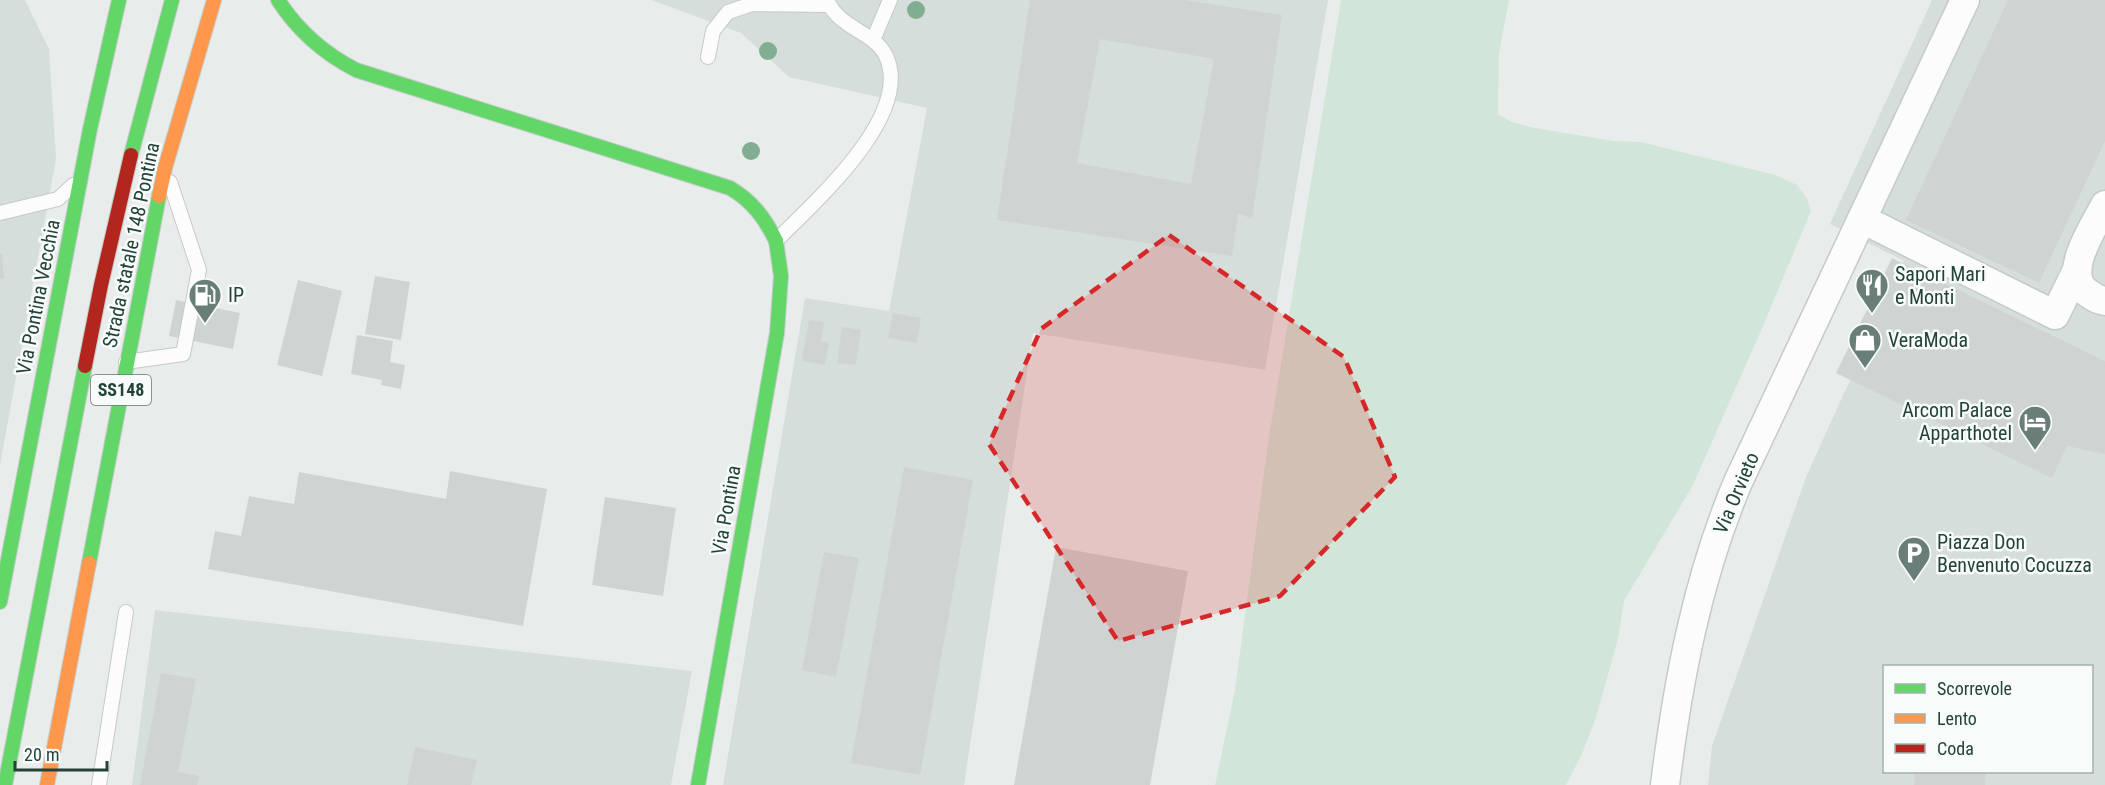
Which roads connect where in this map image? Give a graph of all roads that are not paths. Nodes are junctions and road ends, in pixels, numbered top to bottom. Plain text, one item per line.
1 (119, 0) edge
2 (172, 0) edge
3 (214, 0) edge
4 (278, 0) edge
5 (890, 0) edge
6 (1965, 0) edge
7 (828, 2) edge
8 (873, 40) junction
9 (708, 57) dead end
10 (165, 168) junction
11 (81, 177) junction
12 (2105, 205) edge
13 (0, 213) edge
14 (1862, 219) junction
15 (776, 241) junction
16 (2076, 272) junction
17 (2105, 301) edge
18 (126, 362) junction
19 (0, 602) edge
20 (126, 612) dead end
21 (5, 785) edge
22 (47, 785) edge
23 (99, 785) edge
24 (698, 785) edge
25 (1665, 785) edge

1 - 11 main road, Via Pontina Vecchia
2 - 21 main road, Strada statale 148 Pontina / SS148
3 - 10 main road, Strada statale 148 Pontina / SS148
4 - 15 main road
5 - 8 lane
6 - 14 street, Via Orvieto
7 - 8 lane
7 - 9 lane
8 - 15 lane
10 - 18 main road, Strada statale 148 Pontina / SS148
10 - 18 lane
11 - 13 lane
11 - 19 main road, Via Pontina Vecchia
12 - 16 street
14 - 16 street
14 - 25 street, Via Orvieto
15 - 24 main road, Via Pontina
16 - 17 street
18 - 22 main road, Strada statale 148 Pontina / SS148
20 - 23 lane

